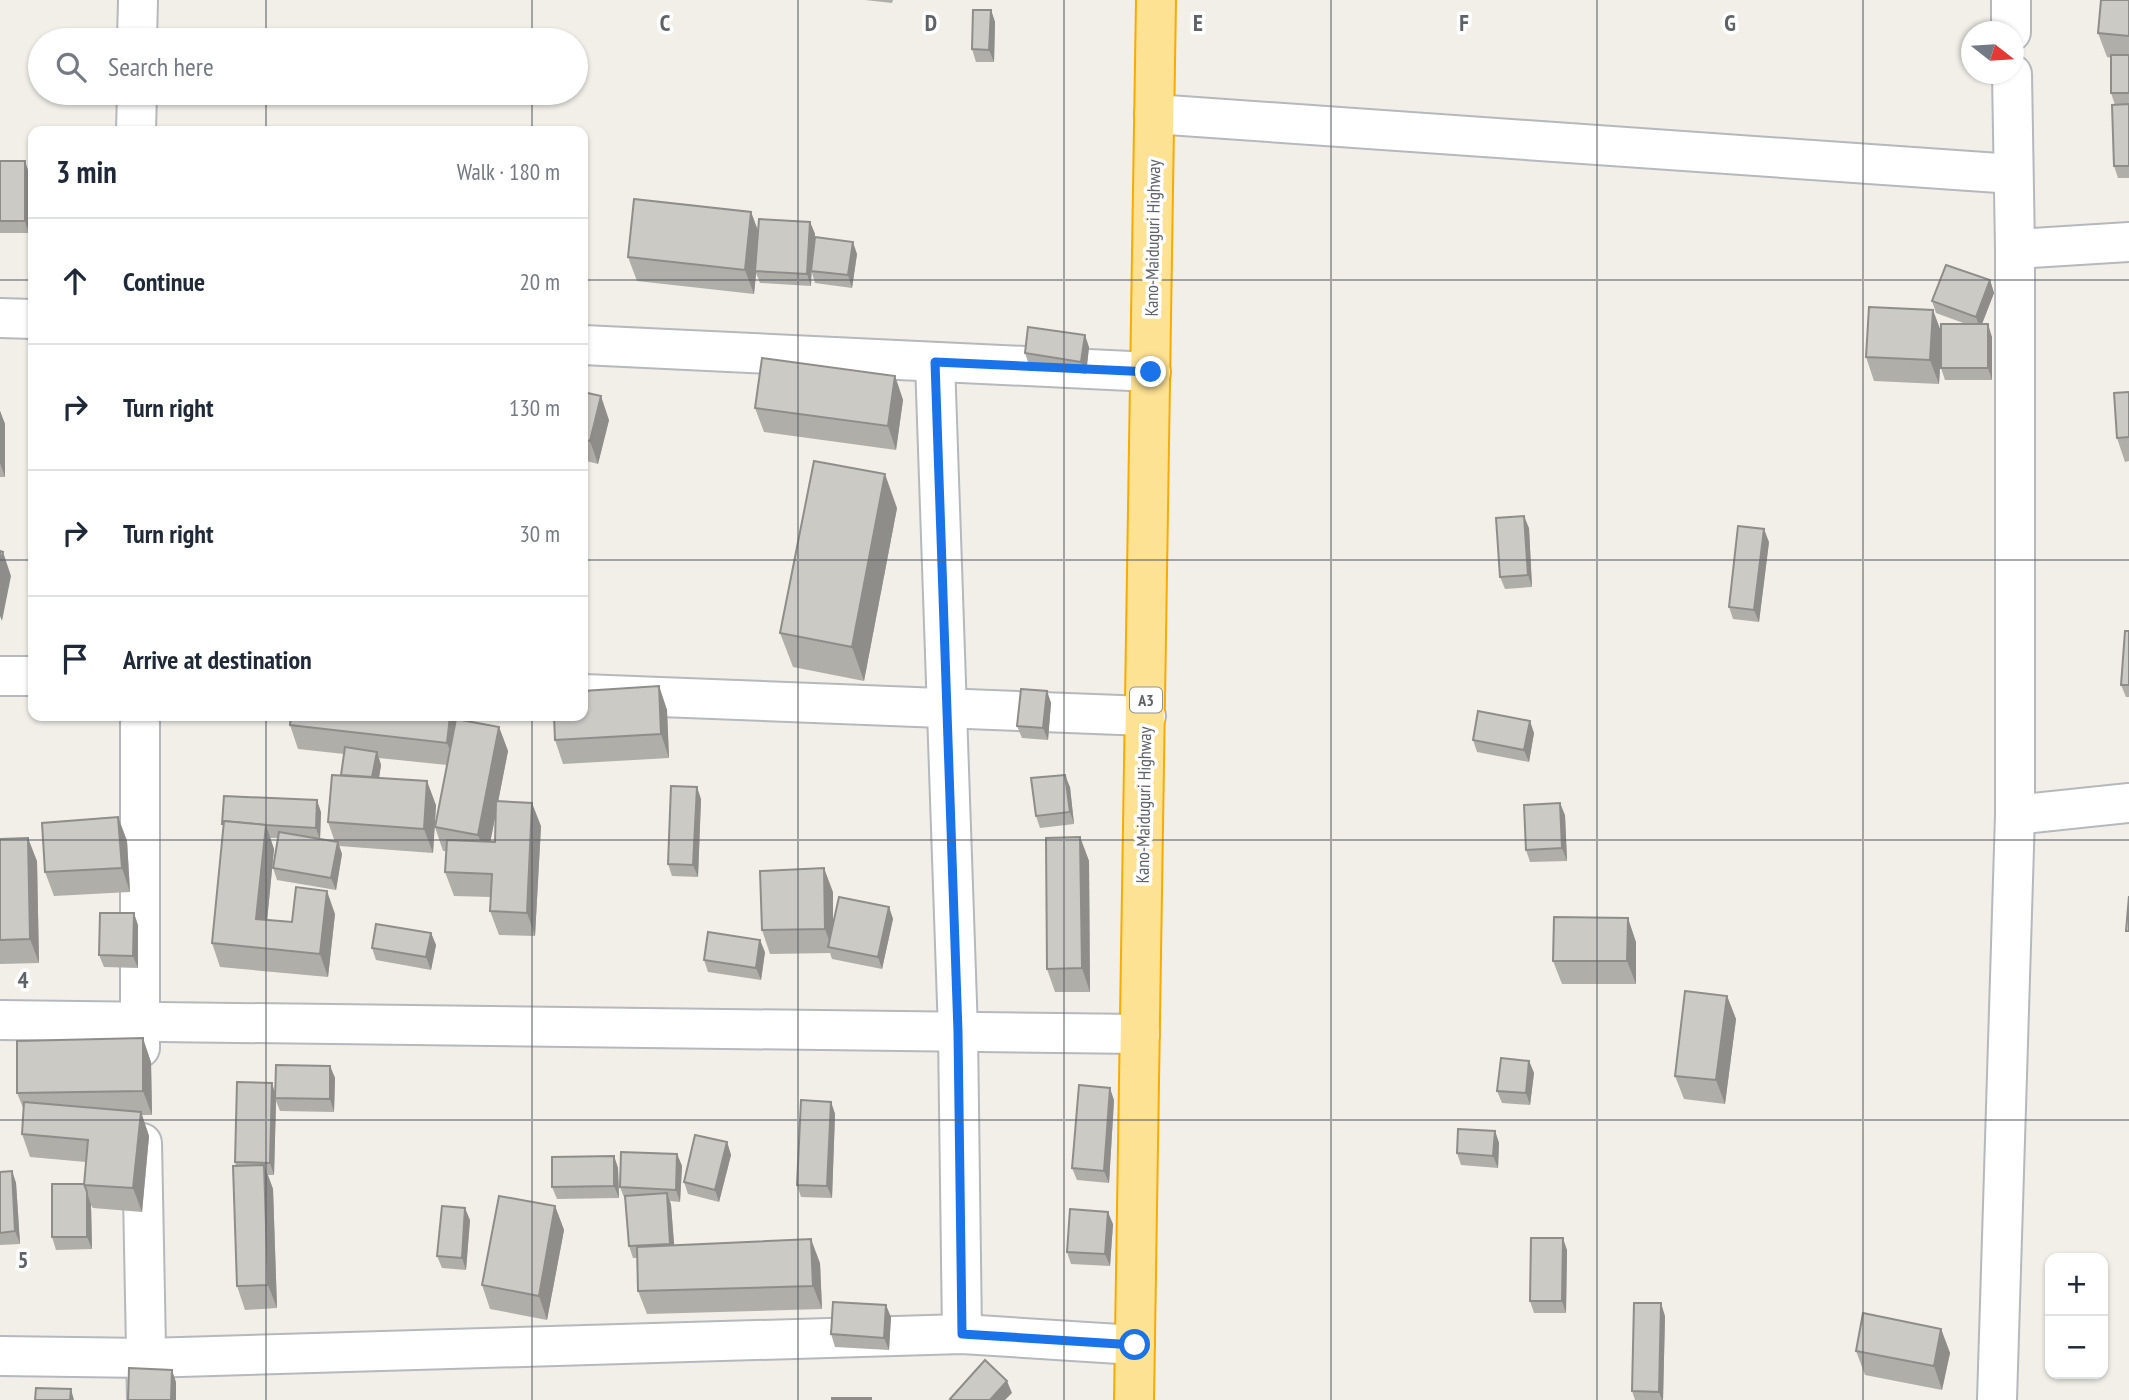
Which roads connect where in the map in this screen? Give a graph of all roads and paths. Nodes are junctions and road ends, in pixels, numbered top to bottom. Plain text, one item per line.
1 (138, 0) edge
2 (1156, 0) edge
3 (2011, 0) edge
4 (2011, 21) edge
5 (137, 28) edge
6 (2012, 84) edge
7 (137, 105) edge
8 (1154, 114) junction
9 (136, 126) edge
10 (2013, 174) junction
11 (2129, 242) edge
12 (2015, 250) junction
13 (0, 318) edge
14 (28, 319) edge
15 (588, 345) edge
16 (935, 362) junction
17 (1151, 372) junction
18 (0, 676) edge
19 (28, 676) edge
20 (588, 694) edge
21 (946, 707) junction
22 (1146, 716) junction
23 (140, 721) edge
24 (2129, 803) edge
25 (2015, 815) junction
26 (0, 1020) edge
27 (140, 1022) junction
28 (958, 1032) junction
29 (1140, 1034) junction
30 (962, 1334) junction
31 (1135, 1345) junction
32 (0, 1356) edge
33 (147, 1358) junction
34 (147, 1400) edge
35 (1134, 1400) edge
36 (1997, 1400) edge

1 - 5 street
2 - 8 highway, Kano-Maiduguri Highway / A3
3 - 4 street
6 - 10 street
7 - 9 street
8 - 10 street
8 - 17 highway, Kano-Maiduguri Highway / A3
10 - 12 street
11 - 12 street
12 - 25 street
13 - 14 street
15 - 16 street
16 - 17 street
16 - 21 street
17 - 22 highway, Kano-Maiduguri Highway / A3
18 - 19 street
20 - 21 street
21 - 22 street
21 - 28 street
22 - 29 highway, Kano-Maiduguri Highway / A3
23 - 27 street
24 - 25 street
25 - 36 street
26 - 27 street
27 - 28 street
27 - 33 street
28 - 29 street
28 - 30 street
29 - 31 highway, Kano-Maiduguri Highway / A3
30 - 31 street
30 - 33 street
31 - 35 highway, Kano-Maiduguri Highway / A3
32 - 33 street
33 - 34 street

